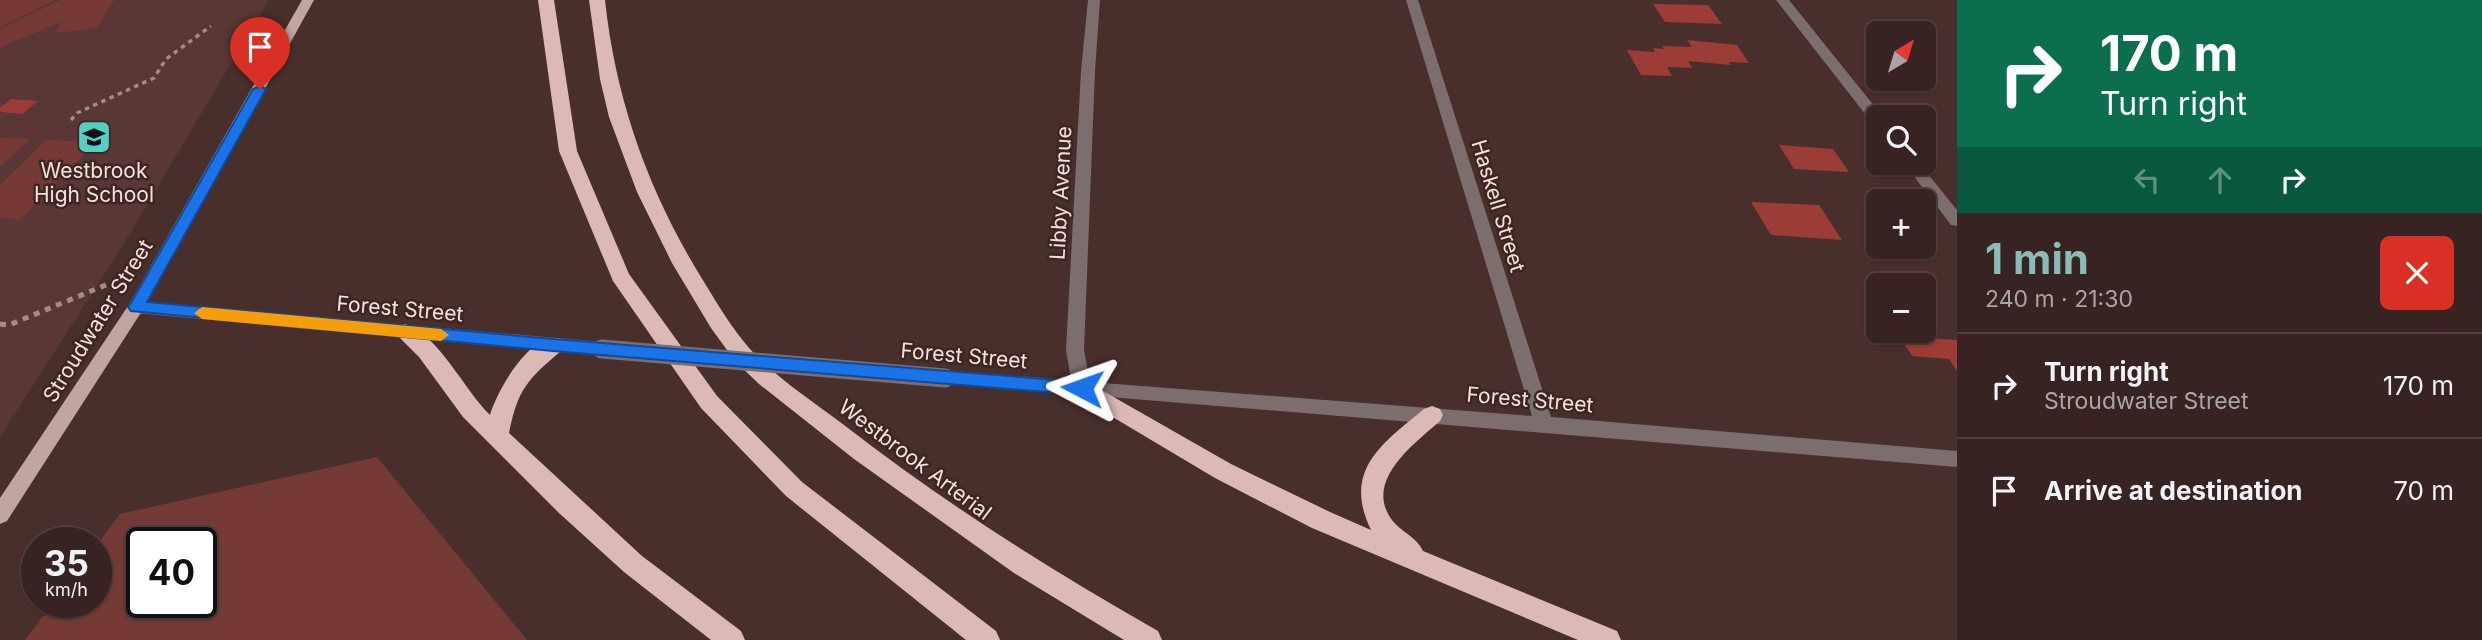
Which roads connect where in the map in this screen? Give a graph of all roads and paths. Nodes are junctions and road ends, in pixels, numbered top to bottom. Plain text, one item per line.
1 (308, 0) edge
2 (546, 0) edge
3 (597, 0) edge
4 (1094, 0) edge
5 (1412, 0) edge
6 (1782, 0) edge
7 (211, 26) dead end
8 (1866, 106) edge
9 (71, 120) dead end
10 (1921, 175) edge
11 (1957, 221) edge
12 (152, 280) junction
13 (136, 307) junction
14 (0, 324) edge
15 (405, 332) junction
16 (553, 345) junction
17 (1082, 388) junction
18 (1432, 415) junction
19 (1544, 424) junction
20 (497, 434) junction
21 (1957, 459) edge
22 (0, 515) edge
23 (1429, 566) junction
24 (732, 640) edge
25 (987, 640) edge
26 (1149, 640) edge
27 (1608, 640) edge

1 - 12 main road, Stroudwater Street
2 - 25 highway
3 - 26 highway, Westbrook Arterial
4 - 17 street, Libby Avenue
5 - 19 street, Haskell Street
6 - 8 street
7 - 9 path
10 - 11 street
12 - 13 main road, Stroudwater Street
12 - 14 path
13 - 15 street, Forest Street
13 - 22 main road, Stroudwater Street
15 - 16 street, Forest Street
15 - 20 highway
16 - 17 street, Forest Street, bridge
16 - 20 highway
17 - 18 street, Forest Street
17 - 23 highway
18 - 19 street, Forest Street
18 - 23 highway
19 - 21 street, Forest Street
20 - 24 highway
23 - 27 highway

